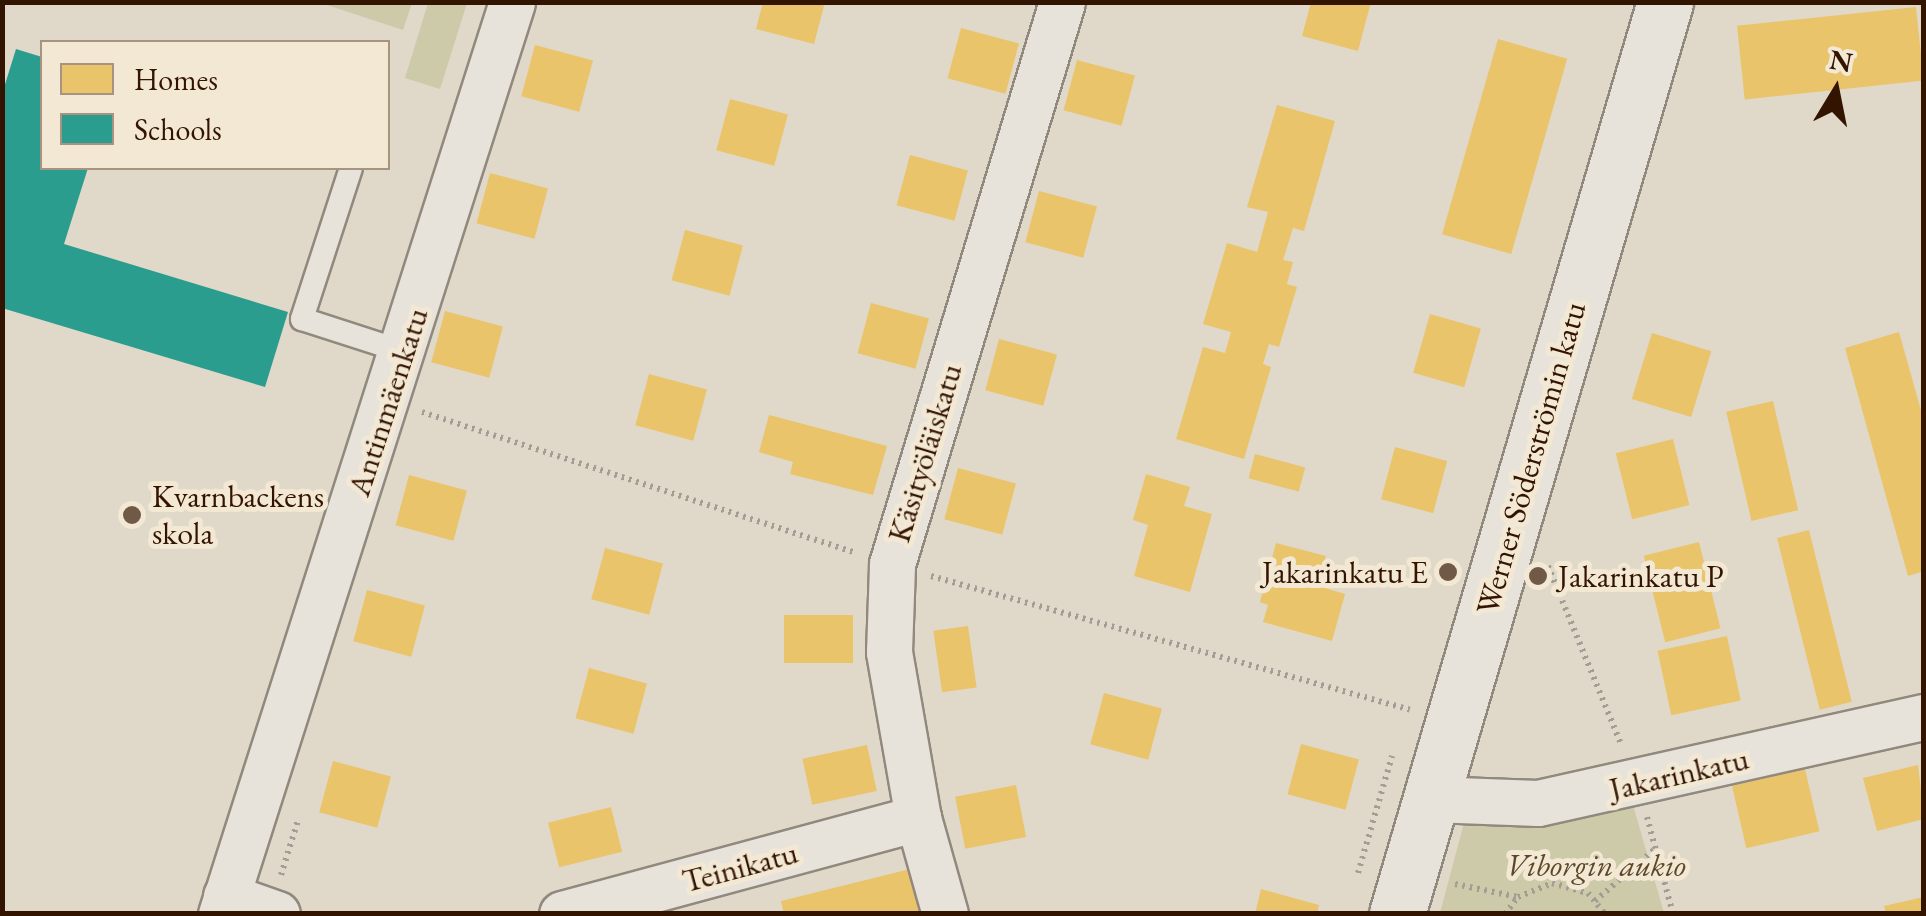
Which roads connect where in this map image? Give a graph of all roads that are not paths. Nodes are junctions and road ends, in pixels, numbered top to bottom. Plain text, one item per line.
1 (512, 2) edge
2 (1062, 2) edge
3 (1665, 2) edge
4 (349, 170) edge
5 (404, 352) junction
6 (1924, 717) edge
7 (1431, 799) junction
8 (918, 818) junction
9 (223, 905) edge
10 (277, 914) edge
11 (562, 914) edge
12 (945, 914) edge
13 (1397, 914) edge

1 - 5 street, Antinmäenkatu
2 - 8 street, Käsityöläiskatu
3 - 7 street, Werner Söderströmin katu
4 - 5 lane
5 - 9 street, Antinmäenkatu
6 - 7 street, Jakarinkatu
7 - 13 street, Werner Söderströmin katu
8 - 11 street, Teinikatu
8 - 12 street, Käsityöläiskatu
9 - 10 street

